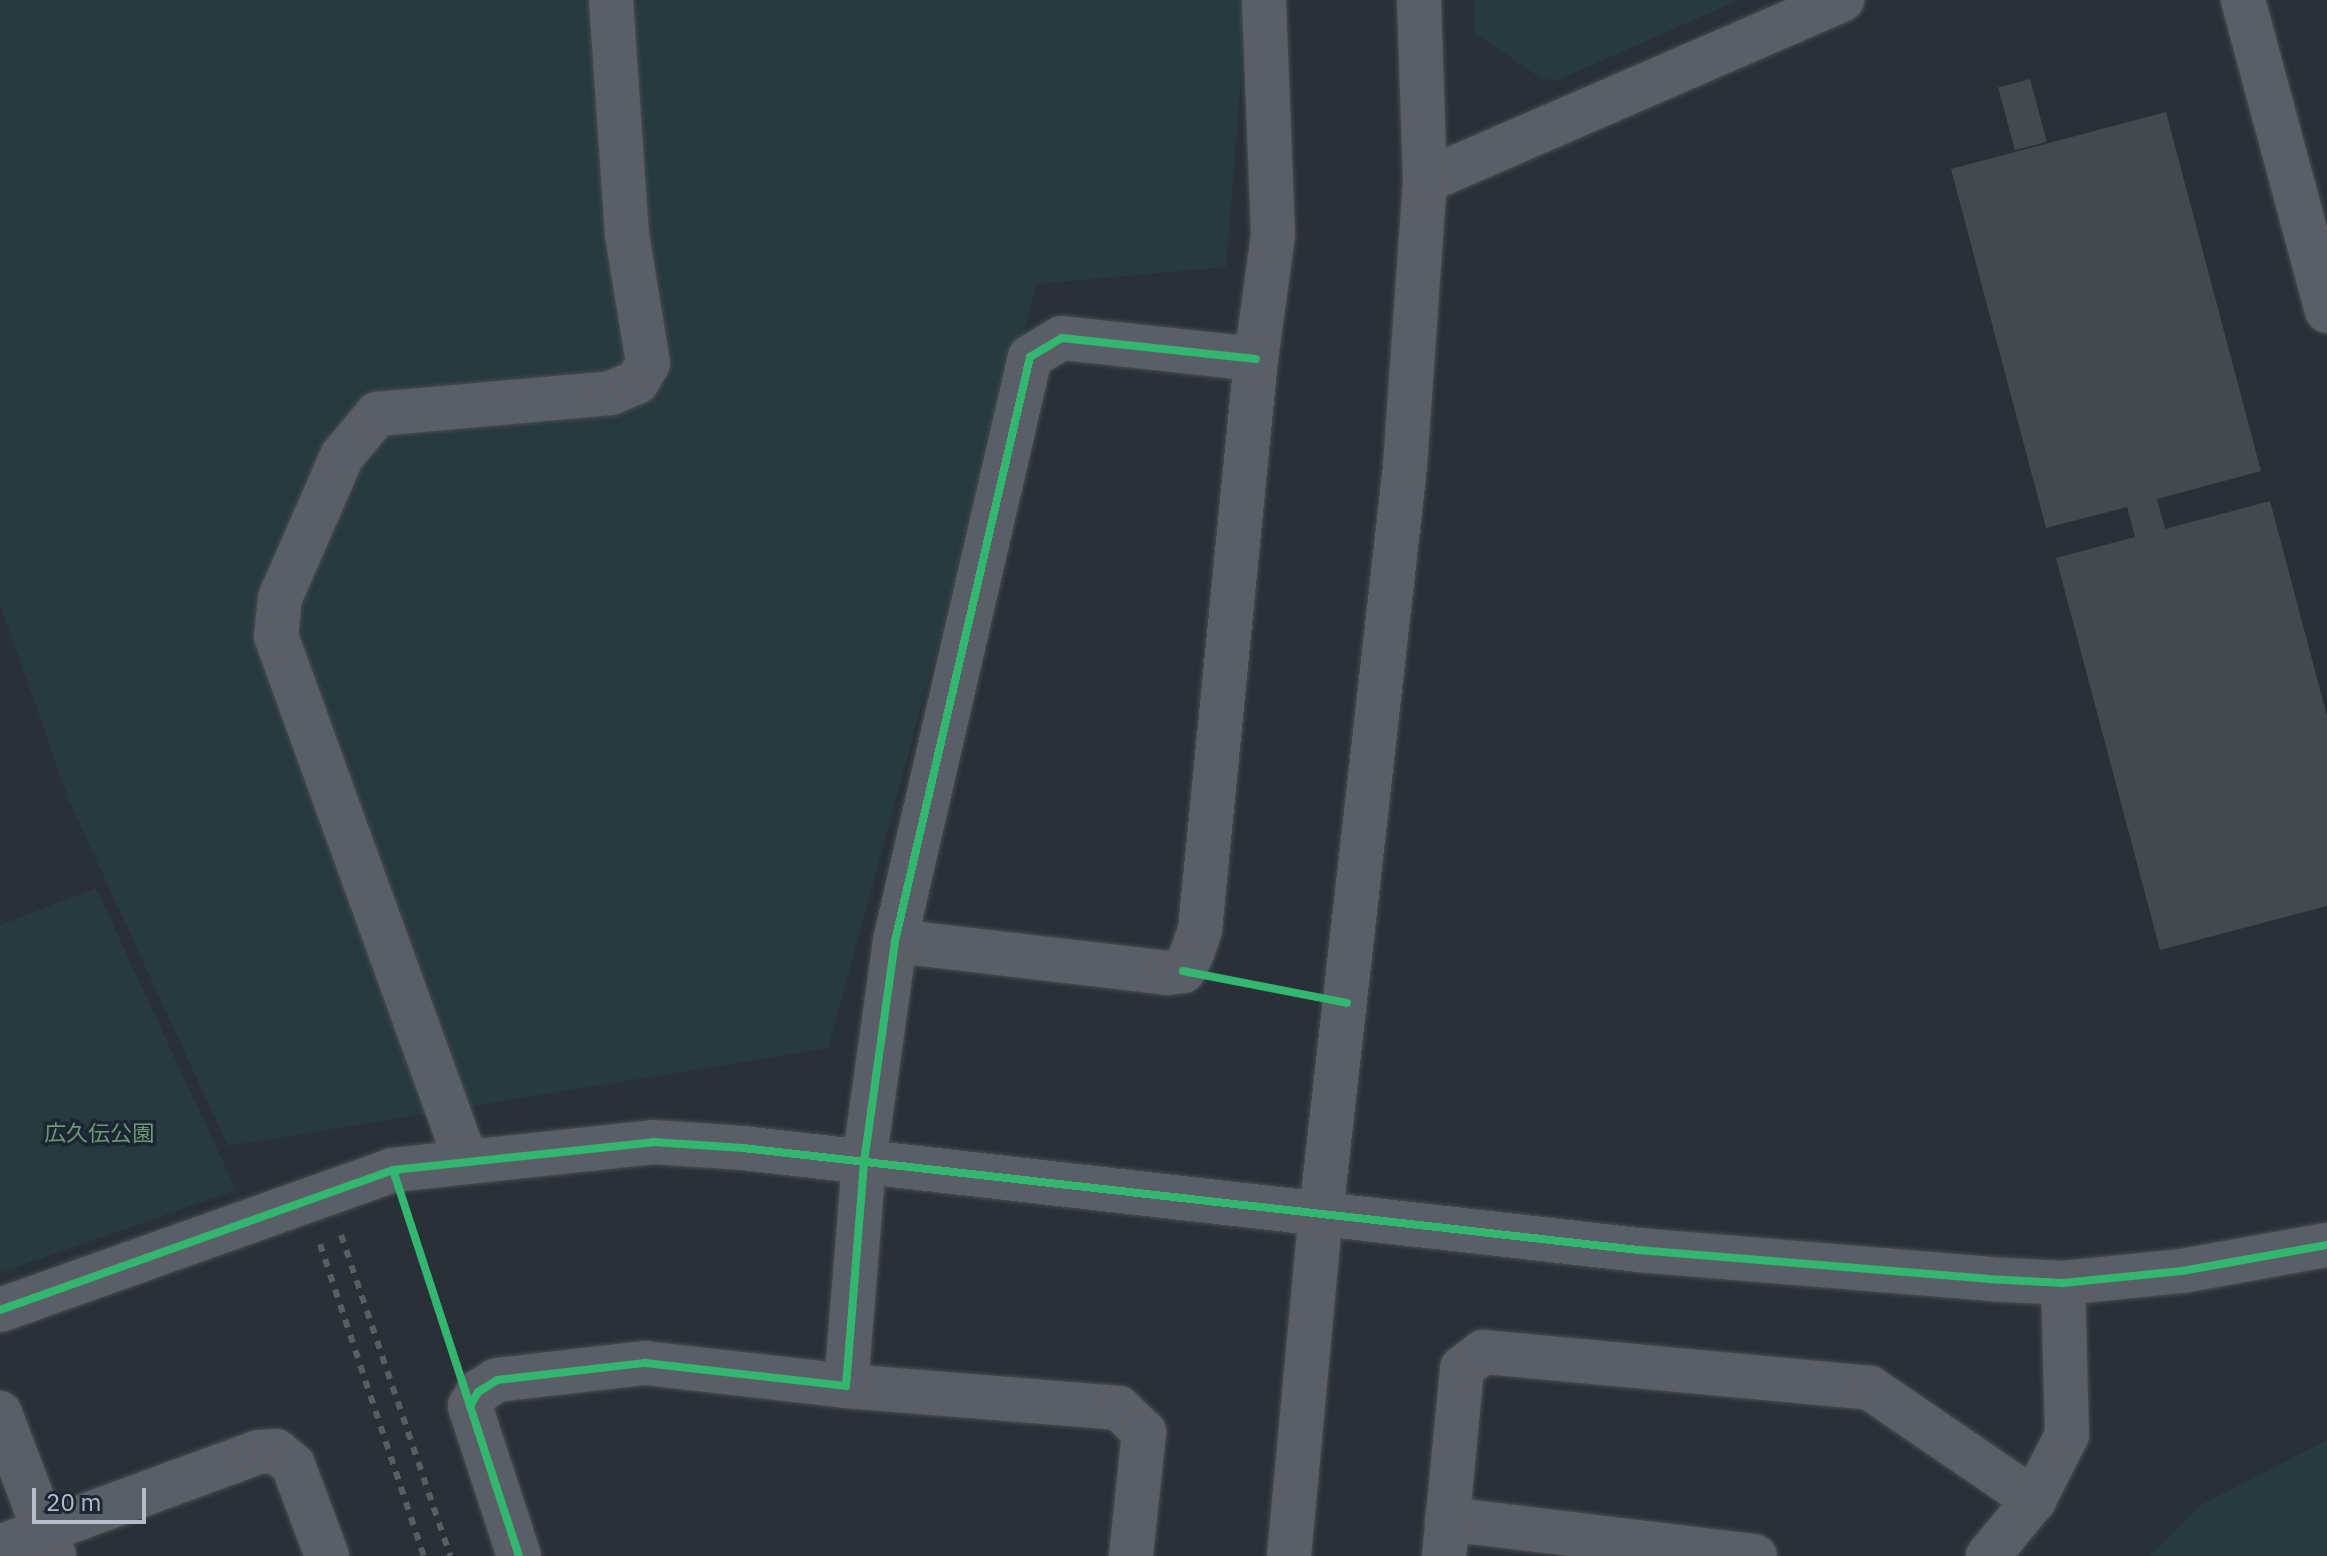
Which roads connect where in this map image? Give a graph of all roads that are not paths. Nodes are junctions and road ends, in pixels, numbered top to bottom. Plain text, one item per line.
1 (611, 0) edge
2 (1264, 0) edge
3 (1419, 0) edge
4 (1842, 0) edge
5 (2243, 0) edge
6 (1425, 181) junction
7 (2327, 311) edge
8 (1256, 359) junction
9 (895, 941) junction
10 (465, 1158) junction
11 (864, 1162) junction
12 (1321, 1213) junction
13 (2327, 1245) edge
14 (2063, 1283) junction
15 (0, 1310) edge
16 (846, 1386) junction
17 (0, 1413) edge
18 (2034, 1500) junction
19 (1445, 1538) edge
20 (49, 1543) edge
21 (0, 1547) edge
22 (327, 1556) edge
23 (519, 1556) edge
24 (1131, 1556) edge
25 (1289, 1556) edge
26 (1755, 1556) edge
27 (1988, 1556) edge

1 - 10 street
2 - 8 street
3 - 6 street
4 - 6 street
5 - 7 street
6 - 12 street
8 - 9 street
8 - 9 street
9 - 11 street
10 - 11 street
10 - 15 street
11 - 12 street
11 - 16 street
12 - 14 street
12 - 25 street
13 - 14 street
14 - 18 street
16 - 23 street
16 - 24 street
17 - 20 street
18 - 19 street
18 - 27 street
19 - 26 street
20 - 21 street
20 - 22 street

